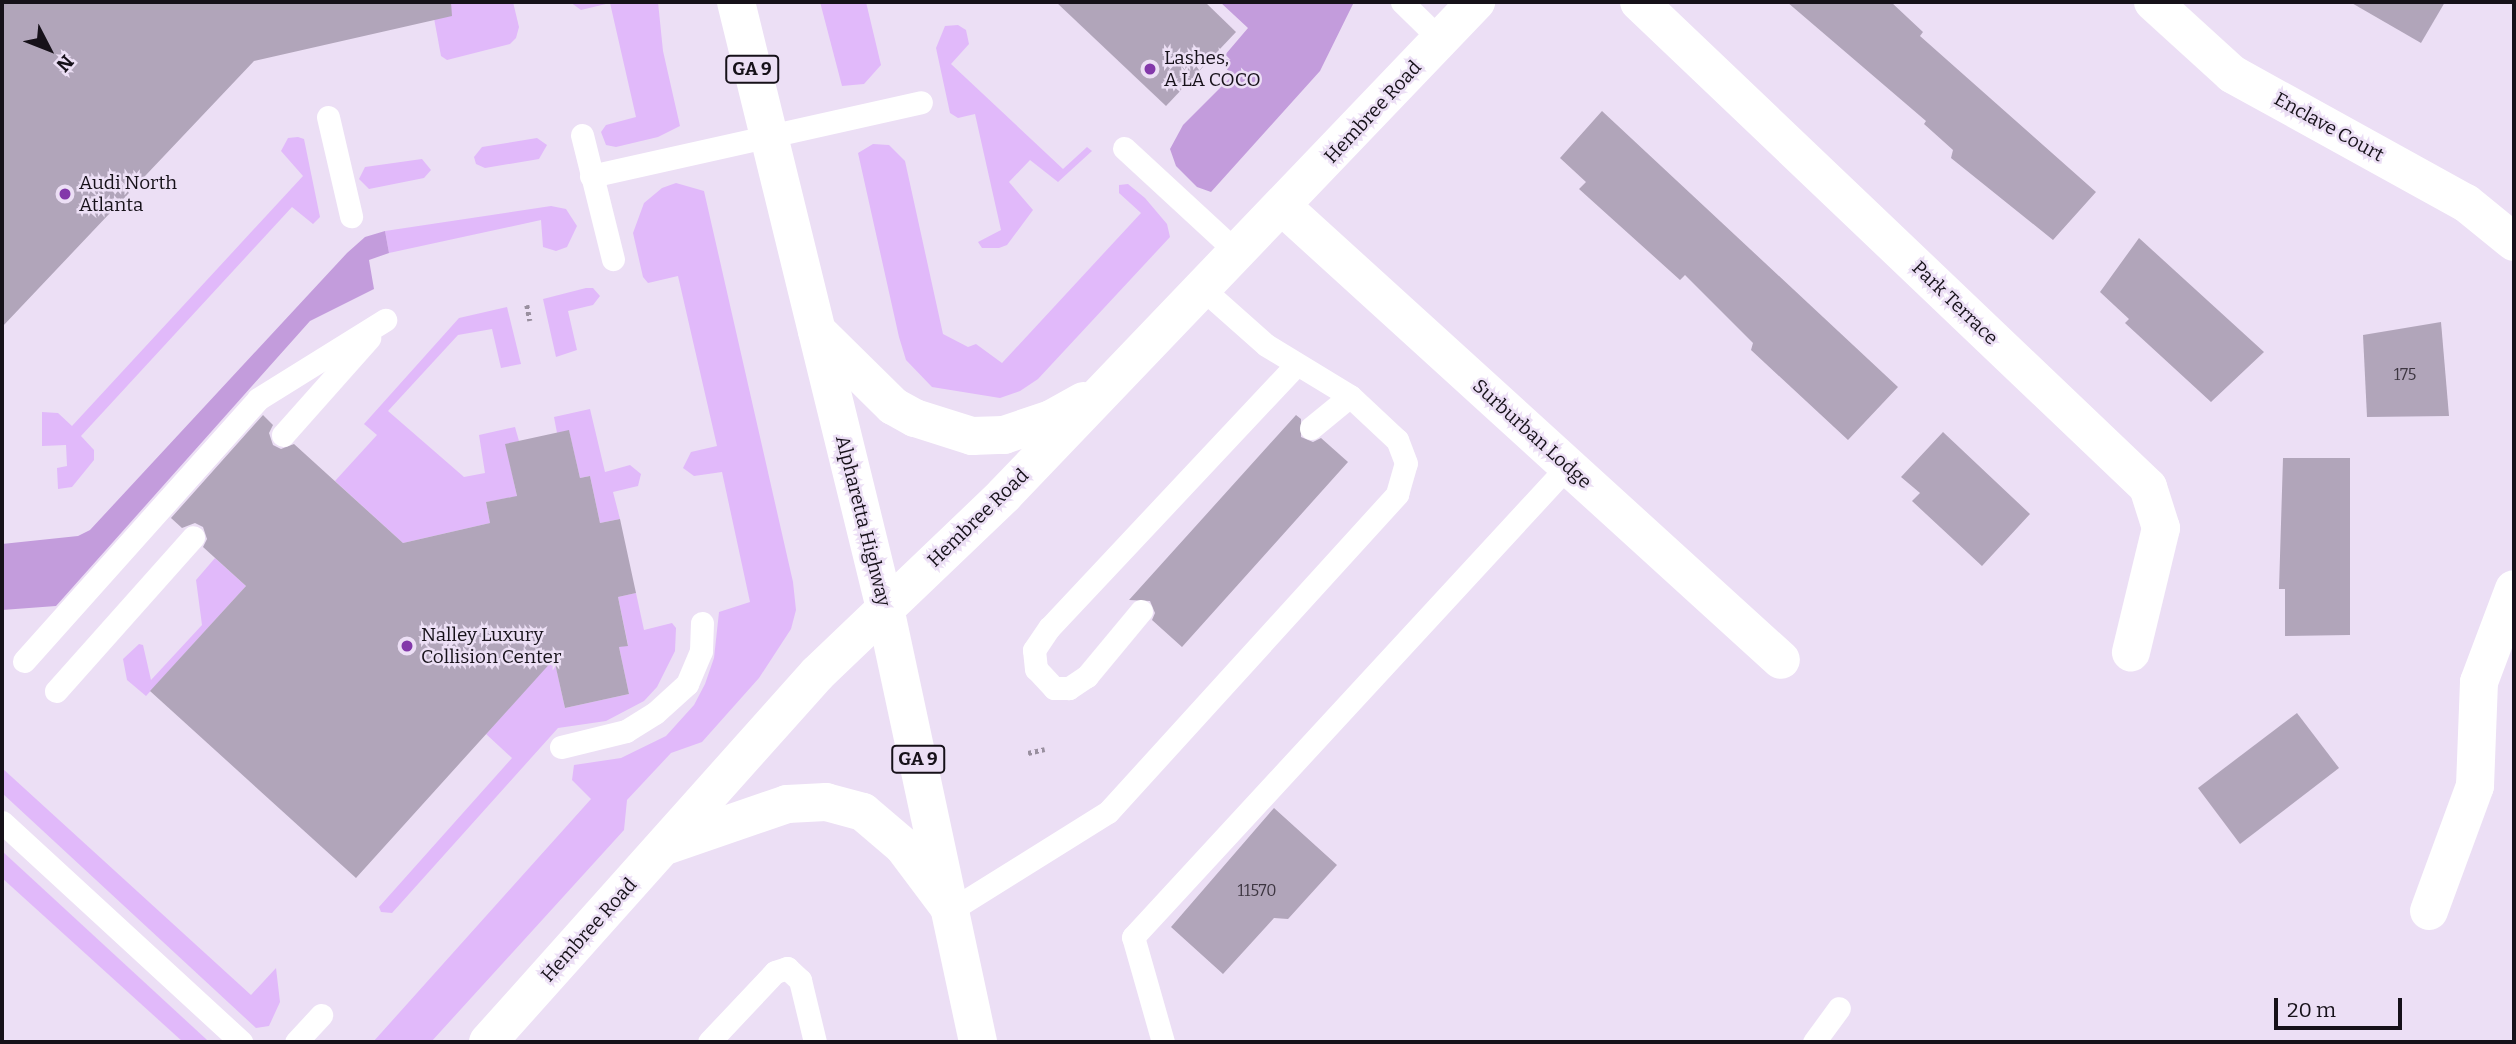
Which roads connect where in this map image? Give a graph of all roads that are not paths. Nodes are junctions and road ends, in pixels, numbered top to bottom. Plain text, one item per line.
1 (736, 2) edge
2 (1402, 2) edge
3 (1476, 2) edge
4 (1639, 2) edge
5 (2153, 2) edge
6 (1441, 40) junction
7 (922, 102) dead end
8 (328, 117) dead end
9 (582, 135) dead end
10 (767, 137) junction
11 (1124, 148) dead end
12 (592, 176) junction
13 (1283, 207) junction
14 (351, 216) dead end
15 (2514, 242) edge
16 (1239, 254) junction
17 (612, 259) dead end
18 (1204, 290) junction
19 (817, 331) junction
20 (1296, 365) junction
21 (1112, 384) junction
22 (1350, 396) junction
23 (1311, 428) dead end
24 (284, 435) dead end
25 (1568, 466) junction
26 (193, 537) dead end
27 (2514, 589) edge
28 (884, 608) junction
29 (1141, 611) dead end
30 (702, 624) dead end
31 (2130, 652) dead end
32 (1781, 660) dead end
33 (24, 661) dead end
34 (56, 691) dead end
35 (561, 747) dead end
36 (2, 822) edge
37 (663, 847) junction
38 (951, 910) junction
39 (2429, 911) dead end
40 (1839, 1008) dead end
41 (321, 1015) dead end
42 (241, 1042) edge
43 (296, 1042) edge
44 (488, 1042) edge
45 (709, 1042) edge
46 (816, 1042) edge
47 (978, 1042) edge
48 (1163, 1042) edge
49 (1814, 1042) edge

1 - 10 main road, Alpharetta Highway / GA 9
2 - 6 lane
3 - 6 main road, Hembree Road
4 - 31 main road, Park Terrace
5 - 15 main road, Enclave Court
6 - 13 main road, Hembree Road
7 - 10 lane
8 - 14 lane
9 - 12 lane
10 - 12 lane
10 - 19 main road, Alpharetta Highway / GA 9
11 - 16 lane
12 - 17 lane
13 - 16 main road, Hembree Road
13 - 25 main road, Surburban Lodge
16 - 18 main road, Hembree Road
18 - 20 lane
18 - 21 main road, Hembree Road
19 - 21 main road
19 - 28 main road, Alpharetta Highway / GA 9
20 - 22 lane
20 - 29 lane
21 - 28 main road, Hembree Road
22 - 23 lane
22 - 38 lane
24 - 33 lane
25 - 32 main road, Surburban Lodge
25 - 48 lane
26 - 34 lane
27 - 39 main road
28 - 37 main road, Hembree Road
28 - 38 main road, Alpharetta Highway / GA 9
30 - 35 lane
36 - 42 lane
37 - 38 main road
37 - 44 main road, Hembree Road
38 - 47 main road, Alpharetta Highway / GA 9
40 - 49 lane
41 - 43 lane
45 - 46 lane

